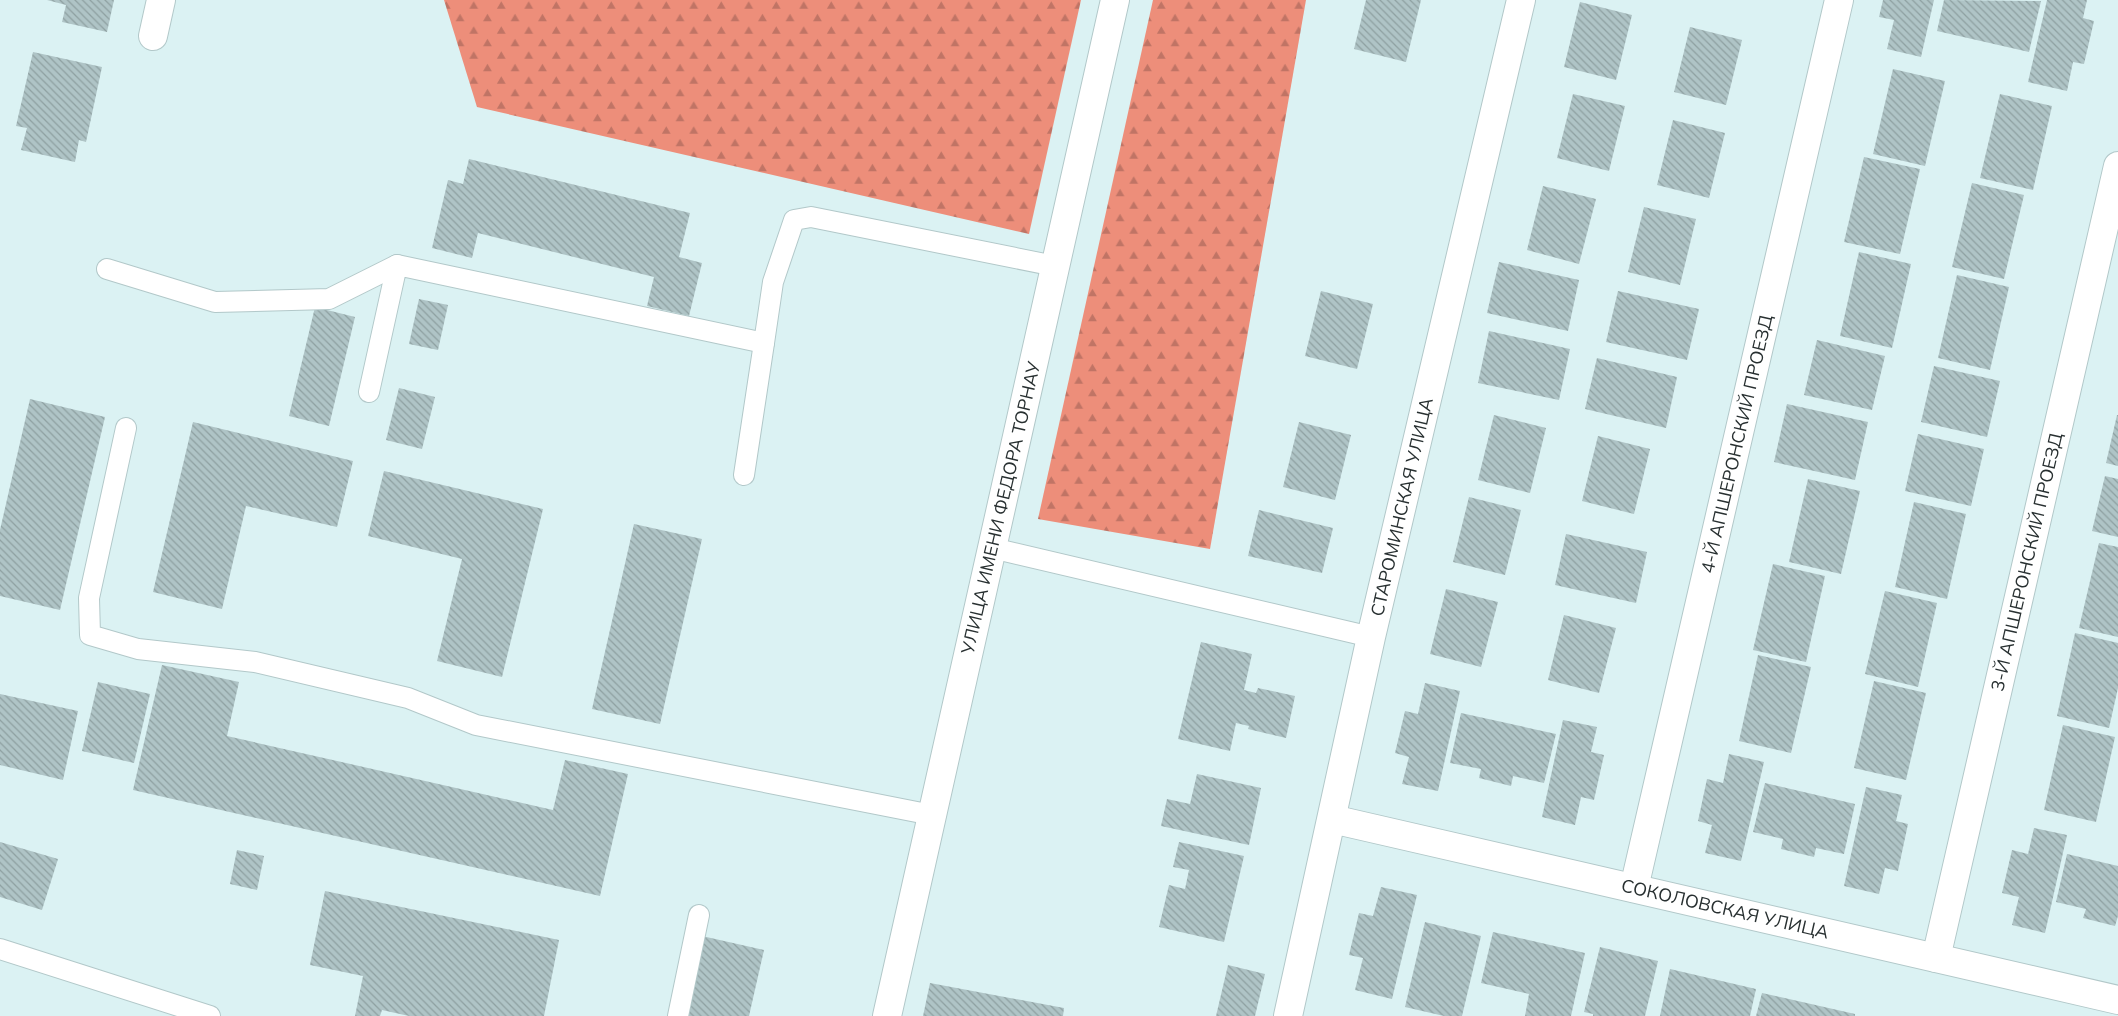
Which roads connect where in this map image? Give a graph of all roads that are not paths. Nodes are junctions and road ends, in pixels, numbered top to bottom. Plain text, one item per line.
1 (161, 0) edge
2 (1115, 0) edge
3 (1521, 0) edge
4 (1839, 0) edge
5 (153, 36) dead end
6 (2118, 166) edge
7 (397, 265) junction
8 (1055, 266) junction
9 (108, 269) dead end
10 (764, 344) junction
11 (369, 392) dead end
12 (126, 428) dead end
13 (744, 475) dead end
14 (992, 548) junction
15 (1371, 637) junction
16 (932, 815) junction
17 (1332, 819) junction
18 (1634, 888) junction
19 (698, 915) dead end
20 (0, 949) edge
21 (1936, 958) junction
22 (2118, 1000) edge
23 (210, 1016) edge
24 (678, 1016) edge
25 (886, 1016) edge
26 (1288, 1016) edge

1 - 5 street
2 - 8 street, УЛИЦА ИМЕНИ ФЕДОРА ТОРНАУ
3 - 15 street, СТАРОМИНСКАЯ УЛИЦА
4 - 18 street, 4-Й АПШЕРОНСКИЙ ПРОЕЗД
6 - 21 street, 3-Й АПШЕРОНСКИЙ ПРОЕЗД
7 - 9 lane
7 - 10 lane
7 - 11 lane
8 - 10 lane
8 - 14 street, УЛИЦА ИМЕНИ ФЕДОРА ТОРНАУ
10 - 13 lane
12 - 16 lane
14 - 15 lane
14 - 16 street, УЛИЦА ИМЕНИ ФЕДОРА ТОРНАУ
15 - 17 street, СТАРОМИНСКАЯ УЛИЦА
16 - 25 street, УЛИЦА ИМЕНИ ФЕДОРА ТОРНАУ
17 - 18 street, СОКОЛОВСКАЯ УЛИЦА
17 - 26 street, СТАРОМИНСКАЯ УЛИЦА
18 - 21 street, СОКОЛОВСКАЯ УЛИЦА
19 - 24 lane
20 - 23 lane
21 - 22 street, СОКОЛОВСКАЯ УЛИЦА

